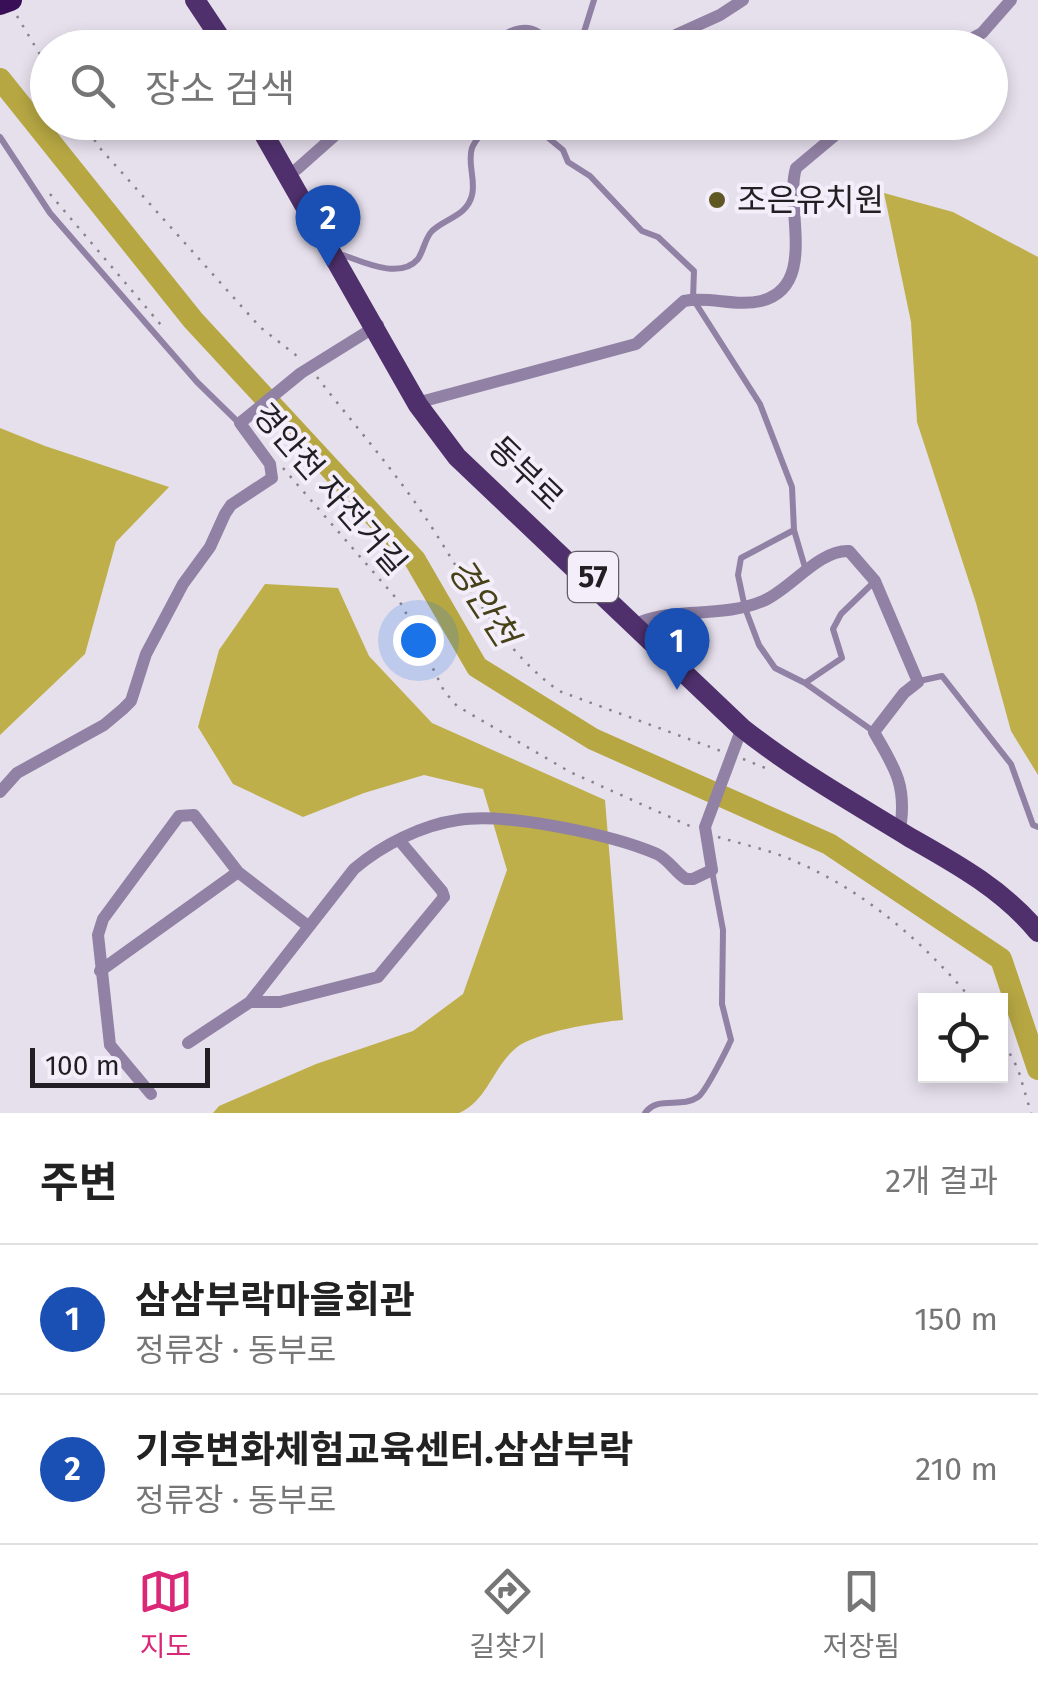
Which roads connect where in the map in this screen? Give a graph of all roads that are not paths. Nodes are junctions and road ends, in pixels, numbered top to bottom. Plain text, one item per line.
1 (182, 0) edge
2 (195, 0) edge
3 (594, 0) edge
4 (743, 0) edge
5 (1011, 0) edge
6 (201, 30) edge
7 (215, 30) edge
8 (585, 30) edge
9 (687, 30) edge
10 (985, 30) edge
11 (0, 137) edge
12 (268, 140) edge
13 (280, 140) edge
14 (329, 140) edge
15 (478, 140) edge
16 (550, 140) edge
17 (829, 140) edge
18 (296, 168) junction
19 (343, 255) junction
20 (693, 299) junction
21 (377, 325) junction
22 (424, 401) junction
23 (240, 423) junction
24 (794, 530) junction
25 (806, 572) junction
26 (875, 582) junction
27 (746, 608) junction
28 (640, 622) junction
29 (918, 682) junction
30 (805, 683) junction
31 (744, 724) junction
32 (874, 732) junction
33 (0, 792) edge
34 (901, 822) junction
35 (1038, 827) edge
36 (399, 840) junction
37 (712, 870) junction
38 (238, 872) junction
39 (1038, 916) edge
40 (308, 926) junction
41 (1038, 932) edge
42 (100, 971) junction
43 (250, 1002) junction
44 (188, 1043) dead end
45 (151, 1094) dead end
46 (645, 1113) edge

1 - 6 main road
2 - 7 main road
3 - 8 lane
4 - 9 street
5 - 10 street
11 - 23 lane
12 - 21 main road
13 - 18 main road, 동부로 / 57
14 - 18 street
15 - 19 lane
16 - 20 lane
17 - 20 street
18 - 19 main road, 동부로 / 57
19 - 21 main road, 동부로 / 57
20 - 22 street
20 - 24 lane
21 - 22 main road, 동부로 / 57
21 - 23 street
21 - 31 main road
22 - 28 main road, 동부로 / 57
23 - 33 street
24 - 25 lane
24 - 27 lane
25 - 26 street
25 - 27 street
26 - 29 street
26 - 30 lane
27 - 28 street
27 - 30 lane
28 - 31 main road, 동부로 / 57
29 - 32 street
29 - 35 lane
30 - 32 lane
31 - 34 main road, 동부로 / 57
31 - 37 street
31 - 41 main road
32 - 34 street
34 - 39 main road, 동부로 / 57
36 - 37 street
36 - 40 street
36 - 43 street
37 - 46 lane
38 - 40 street
38 - 42 street
38 - 42 street
40 - 43 street
42 - 45 street
43 - 44 street

